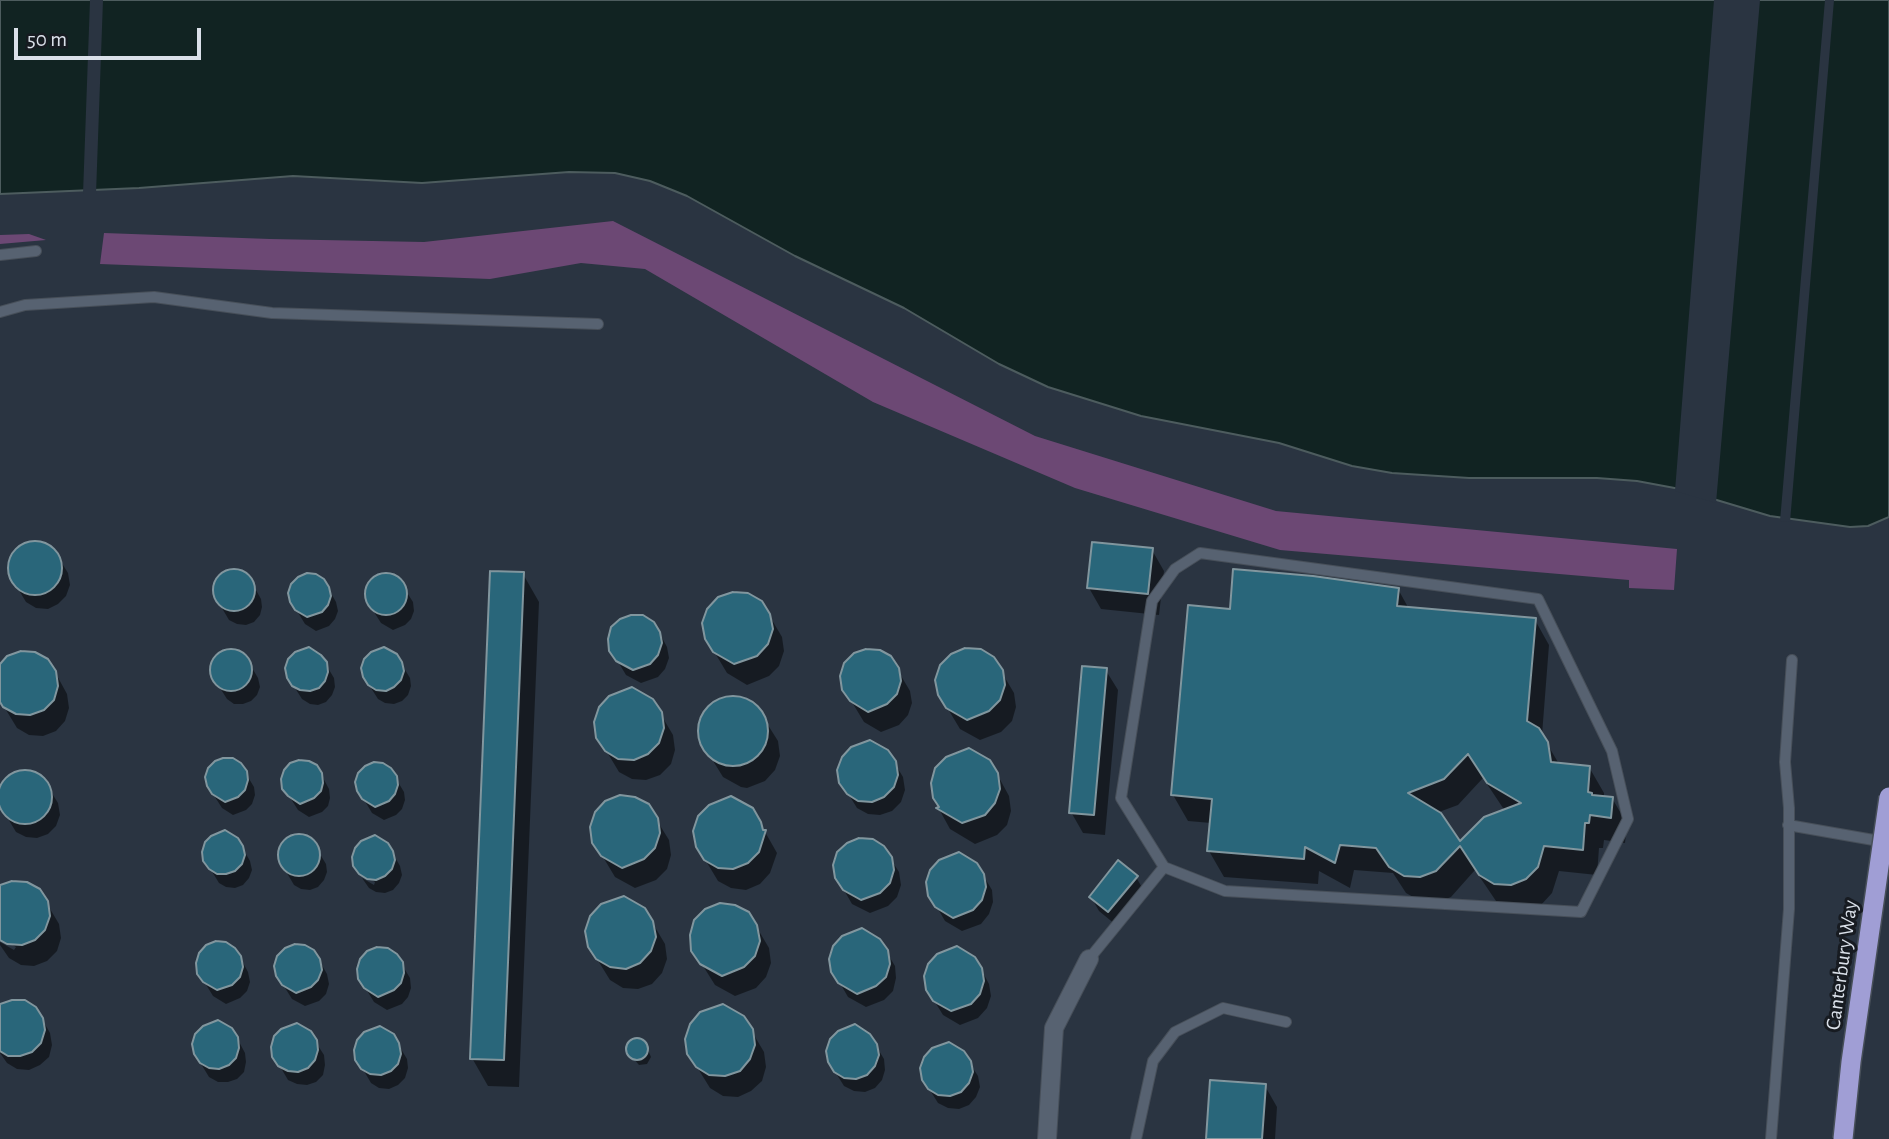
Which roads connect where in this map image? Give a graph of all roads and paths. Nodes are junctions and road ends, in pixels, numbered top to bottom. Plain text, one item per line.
1 (36, 251) dead end
2 (0, 255) edge
3 (0, 312) edge
4 (598, 324) dead end
5 (1792, 660) dead end
6 (1889, 797) edge
7 (1788, 825) junction
8 (1889, 843) edge
9 (1164, 867) junction
10 (1089, 960) joint
11 (1286, 1022) dead end
12 (1047, 1139) edge
13 (1136, 1139) edge
14 (1771, 1139) edge
15 (1843, 1139) edge

1 - 2 lane
3 - 4 lane
5 - 7 lane
6 - 15 highway, Canterbury Way, bridge
7 - 8 lane
7 - 14 lane
9 - 9 lane
9 - 10 lane
10 - 12 street
11 - 13 lane

